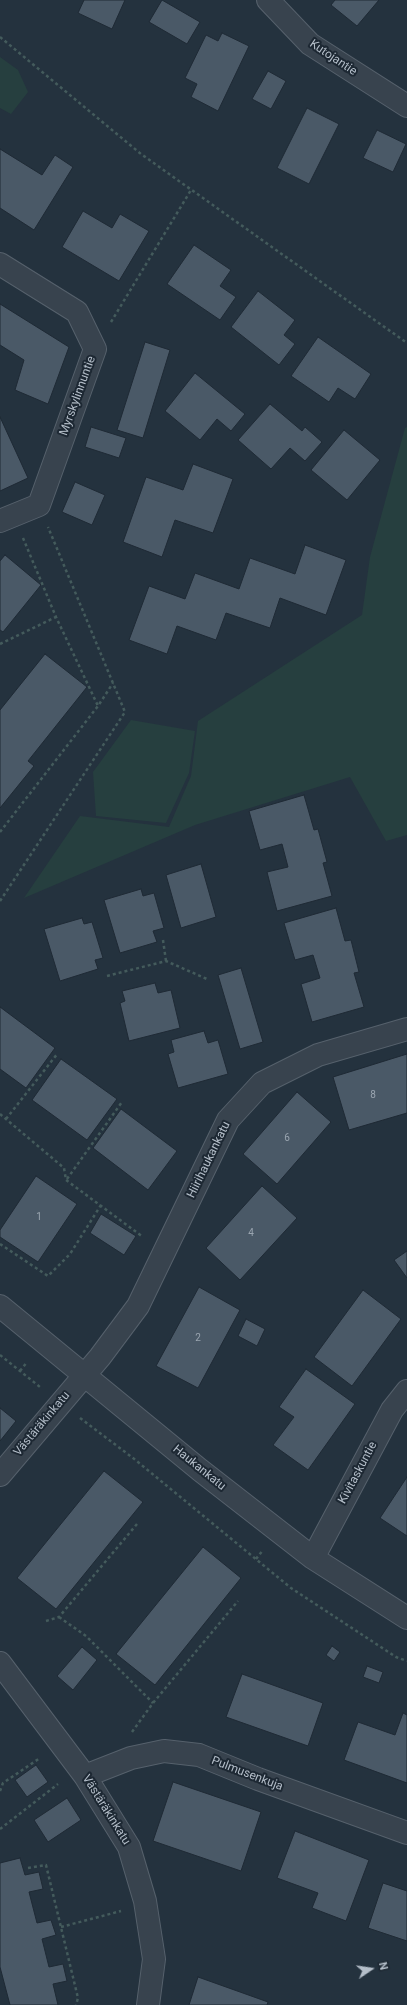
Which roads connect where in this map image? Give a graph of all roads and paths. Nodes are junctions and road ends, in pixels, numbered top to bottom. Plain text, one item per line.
1 (268, 0) edge
2 (0, 37) edge
3 (407, 106) edge
4 (191, 190) junction
5 (0, 264) edge
6 (407, 343) edge
7 (95, 349) junction
8 (39, 505) junction
9 (7, 518) edge
10 (56, 617) junction
11 (0, 644) edge
12 (113, 683) junction
13 (98, 706) junction
14 (0, 832) edge
15 (0, 901) edge
16 (163, 940) dead end
17 (166, 961) junction
18 (107, 976) dead end
19 (207, 979) dead end
20 (407, 1029) edge
21 (58, 1053) dead end
22 (122, 1102) dead end
23 (0, 1114) edge
24 (6, 1119) junction
25 (66, 1180) junction
26 (100, 1205) junction
27 (0, 1244) edge
28 (164, 1253) junction
29 (0, 1306) edge
30 (0, 1355) edge
31 (84, 1374) junction
32 (407, 1391) edge
33 (60, 1403) junction
34 (0, 1475) edge
35 (137, 1524) dead end
36 (313, 1558) junction
37 (238, 1601) dead end
38 (60, 1617) junction
39 (407, 1618) edge
40 (46, 1621) dead end
41 (407, 1661) edge
42 (0, 1664) edge
43 (153, 1703) junction
44 (46, 1762) dead end
45 (120, 1762) junction
46 (85, 1776) junction
47 (57, 1777) dead end
48 (0, 1791) edge
49 (0, 1830) edge
50 (407, 1833) edge
51 (28, 1868) dead end
52 (124, 1910) dead end
53 (61, 1927) junction
54 (76, 2005) edge
55 (148, 2005) edge

1 - 3 street, Kutojantie
2 - 4 path
4 - 6 path
4 - 7 path
5 - 7 street, Myrskylinnuntie
7 - 8 street, Myrskylinnuntie
8 - 9 street
8 - 12 path
9 - 10 path
10 - 11 path
10 - 13 path
12 - 13 path
12 - 15 path
13 - 14 path
16 - 17 path
17 - 18 path
17 - 19 path
20 - 28 street, Hiirihaukankatu
21 - 24 path
22 - 25 path
23 - 24 path
24 - 25 path
25 - 26 path
26 - 27 path
26 - 28 path
28 - 31 street, Hiirihaukankatu
29 - 31 street, Haukankatu
30 - 33 path
31 - 33 street, Västäräkinkatu
31 - 36 street, Haukankatu
32 - 36 street, Kivitaskuntie
33 - 34 street, Västäräkinkatu
33 - 41 path
35 - 38 path
36 - 39 street, Haukankatu
37 - 43 path
38 - 40 path
38 - 43 path
42 - 46 street, Västäräkinkatu
43 - 45 path
44 - 48 path
45 - 46 street, Pulmusenkuja
45 - 50 street, Pulmusenkuja
46 - 55 street, Västäräkinkatu
47 - 49 path
51 - 53 path
52 - 53 path
53 - 54 path

